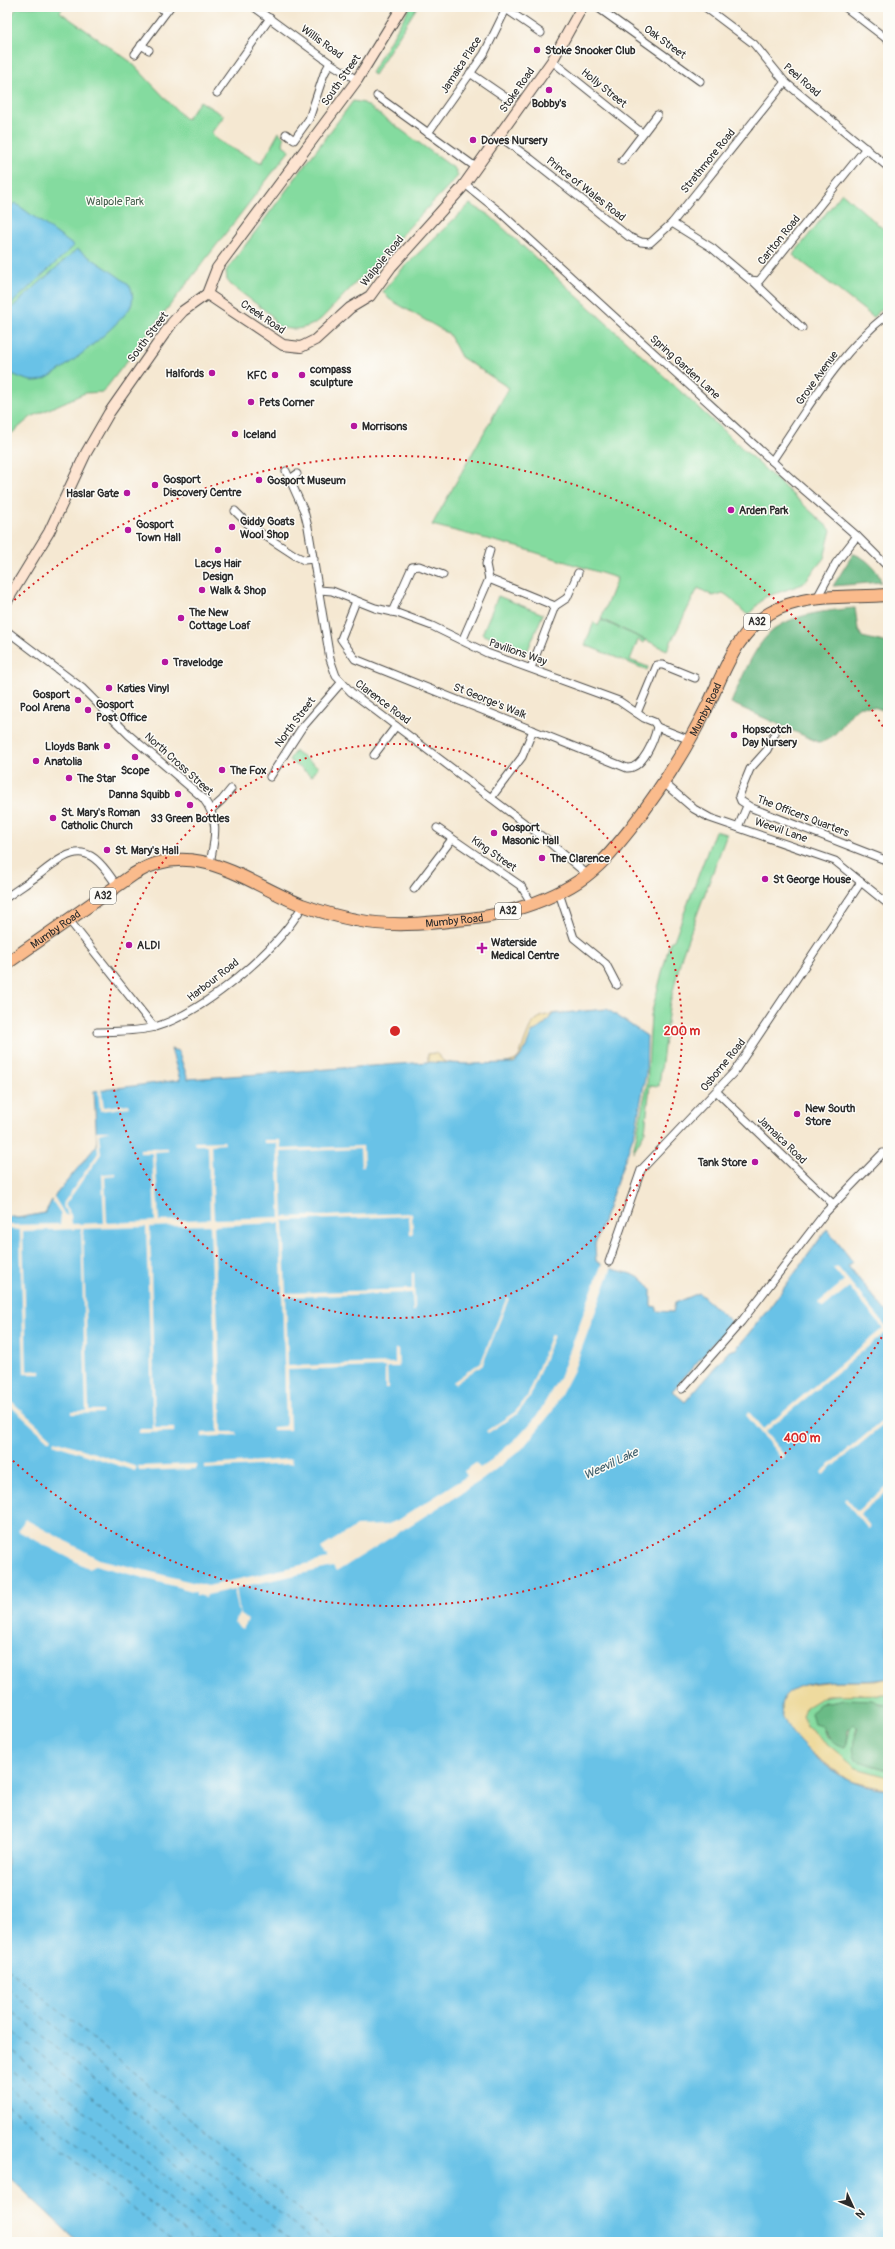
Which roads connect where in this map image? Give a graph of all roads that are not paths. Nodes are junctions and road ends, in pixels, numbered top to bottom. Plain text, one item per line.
1 (159, 7) edge
2 (254, 7) edge
3 (402, 7) edge
4 (582, 7) edge
5 (597, 7) edge
6 (705, 7) edge
7 (845, 7) edge
8 (506, 8) edge
9 (168, 9) edge
10 (270, 18) junction
11 (541, 33) dead end
12 (888, 40) edge
13 (141, 45) junction
14 (148, 50) dead end
15 (135, 54) dead end
16 (552, 60) junction
17 (330, 63) junction
18 (470, 73) junction
19 (357, 80) junction
20 (700, 81) dead end
21 (785, 82) junction
22 (216, 93) dead end
23 (377, 96) dead end
24 (505, 97) dead end
25 (657, 115) dead end
26 (428, 133) junction
27 (642, 133) junction
28 (286, 134) dead end
29 (500, 137) junction
30 (866, 148) junction
31 (622, 161) dead end
32 (888, 166) edge
33 (477, 168) junction
34 (466, 184) junction
35 (672, 223) junction
36 (641, 242) joint
37 (754, 282) junction
38 (207, 294) junction
39 (888, 314) edge
40 (802, 328) dead end
41 (308, 345) joint
42 (772, 461) junction
43 (286, 471) dead end
44 (298, 474) dead end
45 (290, 479) junction
46 (235, 511) dead end
47 (857, 536) junction
48 (490, 550) dead end
49 (314, 559) junction
50 (888, 567) edge
51 (578, 573) dead end
52 (443, 575) dead end
53 (489, 579) junction
54 (319, 590) junction
55 (888, 595) edge
56 (817, 598) junction
57 (354, 600) junction
58 (7, 601) edge
59 (555, 606) junction
60 (392, 612) junction
61 (7, 631) edge
62 (463, 640) junction
63 (531, 668) junction
64 (695, 678) dead end
65 (341, 683) junction
66 (637, 713) junction
67 (396, 726) junction
68 (657, 727) junction
69 (533, 730) junction
70 (775, 733) dead end
71 (690, 740) junction
72 (374, 755) dead end
73 (270, 777) dead end
74 (664, 783) junction
75 (231, 789) dead end
76 (491, 798) junction
77 (747, 806) junction
78 (212, 809) junction
79 (738, 827) junction
80 (437, 828) dead end
81 (452, 839) junction
82 (888, 861) edge
83 (210, 864) junction
84 (588, 875) junction
85 (861, 882) junction
86 (117, 886) junction
87 (414, 889) dead end
88 (559, 893) junction
89 (7, 897) edge
90 (532, 904) junction
91 (888, 904) edge
92 (303, 905) junction
93 (69, 920) junction
94 (7, 963) edge
95 (617, 985) dead end
96 (154, 1027) junction
97 (97, 1032) dead end
98 (717, 1092) junction
99 (883, 1153) dead end
100 (833, 1204) junction
101 (609, 1262) dead end
102 (682, 1389) dead end

1 - 9 street
2 - 10 street, Willis Road
3 - 19 main road, South Street
4 - 16 main road, Stoke Road
5 - 20 street, Oak Street
6 - 21 street, Peel Road
7 - 12 street
8 - 11 street
8 - 18 street, Jamaica Place
9 - 13 street
10 - 17 street, Willis Road
10 - 22 street
13 - 14 street
13 - 15 street
16 - 27 street, Holly Street
16 - 29 main road, Stoke Road
17 - 19 street, Willis Road
17 - 28 street
18 - 24 street
18 - 26 street, Jamaica Place
19 - 38 main road, South Street
21 - 30 street, Peel Road
21 - 35 street, Strathmore Road
23 - 26 street
25 - 27 street
26 - 33 street
27 - 31 street
29 - 33 main road, Stoke Road
29 - 36 street, Prince of Wales Road
30 - 32 street, Peel Road
30 - 37 street, Carlton Road
33 - 34 main road, Stoke Road
34 - 41 main road, Walpole Road
34 - 42 street, Spring Garden Lane
35 - 36 street, Strathmore Road
35 - 37 street
37 - 40 street
38 - 41 main road, Creek Road
38 - 58 main road, South Street
39 - 42 street, Grove Avenue
42 - 47 street, Spring Garden Lane
43 - 45 street, Clarence Road
44 - 45 street
45 - 49 street, Clarence Road
46 - 49 street
47 - 50 street, Spring Garden Lane
47 - 56 street
48 - 53 street
49 - 54 street, Clarence Road
51 - 59 street
52 - 60 street
53 - 59 street
53 - 62 street
54 - 57 street, Pavilions Way
54 - 65 street, Clarence Road
55 - 56 main road, Mumby Road / A32
56 - 71 main road, Mumby Road / A32
57 - 60 street, Pavilions Way
57 - 69 street, St George's Walk
59 - 63 street
60 - 62 street, Pavilions Way
61 - 78 street, North Cross Street
62 - 63 street, Pavilions Way
63 - 66 street, Pavilions Way
64 - 66 street
65 - 67 street, Clarence Road
65 - 73 street, North Street
66 - 68 street, Pavilions Way
67 - 72 street
67 - 76 street, Clarence Road
68 - 69 street, St George's Walk
68 - 71 street, Pavilions Way
69 - 76 street
70 - 77 street, The Officers Quarters
71 - 74 main road, Mumby Road / A32
74 - 79 street, Weevil Lane
74 - 84 main road, Mumby Road / A32
75 - 78 street
76 - 84 street, Clarence Road
77 - 79 street
77 - 82 street, The Officers Quarters
78 - 83 street, North Cross Street
79 - 85 street, Weevil Lane
80 - 81 street, King Street
81 - 87 street
81 - 90 street, King Street
83 - 86 main road, Mumby Road / A32
83 - 92 main road, Mumby Road / A32
84 - 88 main road, Mumby Road / A32
85 - 91 street, Weevil Lane
85 - 98 street, Osborne Road
86 - 89 street
86 - 93 main road, Mumby Road / A32
88 - 90 main road, Mumby Road / A32
88 - 95 street
90 - 92 main road, Mumby Road / A32
92 - 96 street, Harbour Road
93 - 94 main road, Mumby Road / A32
93 - 96 street
96 - 97 street, Harbour Road
98 - 100 street, Jamaica Road
98 - 101 street, Osborne Road
99 - 100 street
100 - 102 street

